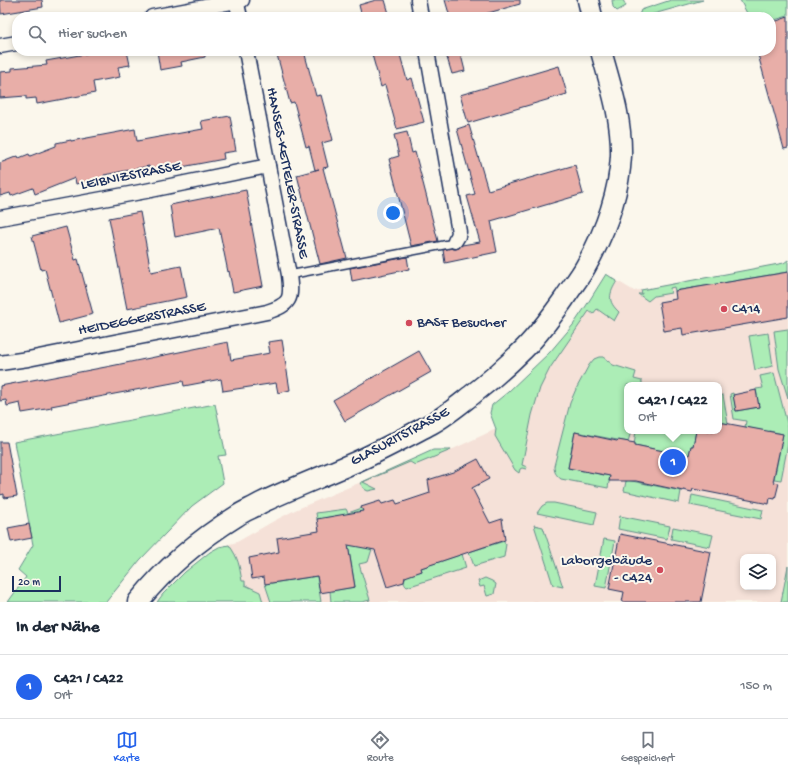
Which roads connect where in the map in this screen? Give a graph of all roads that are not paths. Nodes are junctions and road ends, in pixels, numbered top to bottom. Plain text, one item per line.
1 (238, 0) edge
2 (418, 0) edge
3 (588, 0) edge
4 (177, 12) edge
5 (239, 12) edge
6 (420, 12) edge
7 (591, 12) edge
8 (12, 44) edge
9 (0, 46) edge
10 (247, 56) edge
11 (428, 56) edge
12 (602, 56) edge
13 (268, 166) junction
14 (0, 218) edge
15 (455, 241) joint
16 (289, 275) junction
17 (288, 300) joint
18 (0, 363) edge
19 (138, 602) edge

1 - 4 street
1 - 5 street
2 - 6 street
3 - 7 main road
8 - 9 street
10 - 13 street, HANSES-KETTELER-STRASSE
11 - 15 street
12 - 19 main road, GLASURITSTRASSE
13 - 14 street, LEIBNIZSTRASSE
13 - 16 street, HANSES-KETTELER-STRASSE
15 - 16 lane
16 - 17 street, HANSES-KETTELER-STRASSE
17 - 18 street, HEIDEGGERSTRASSE

